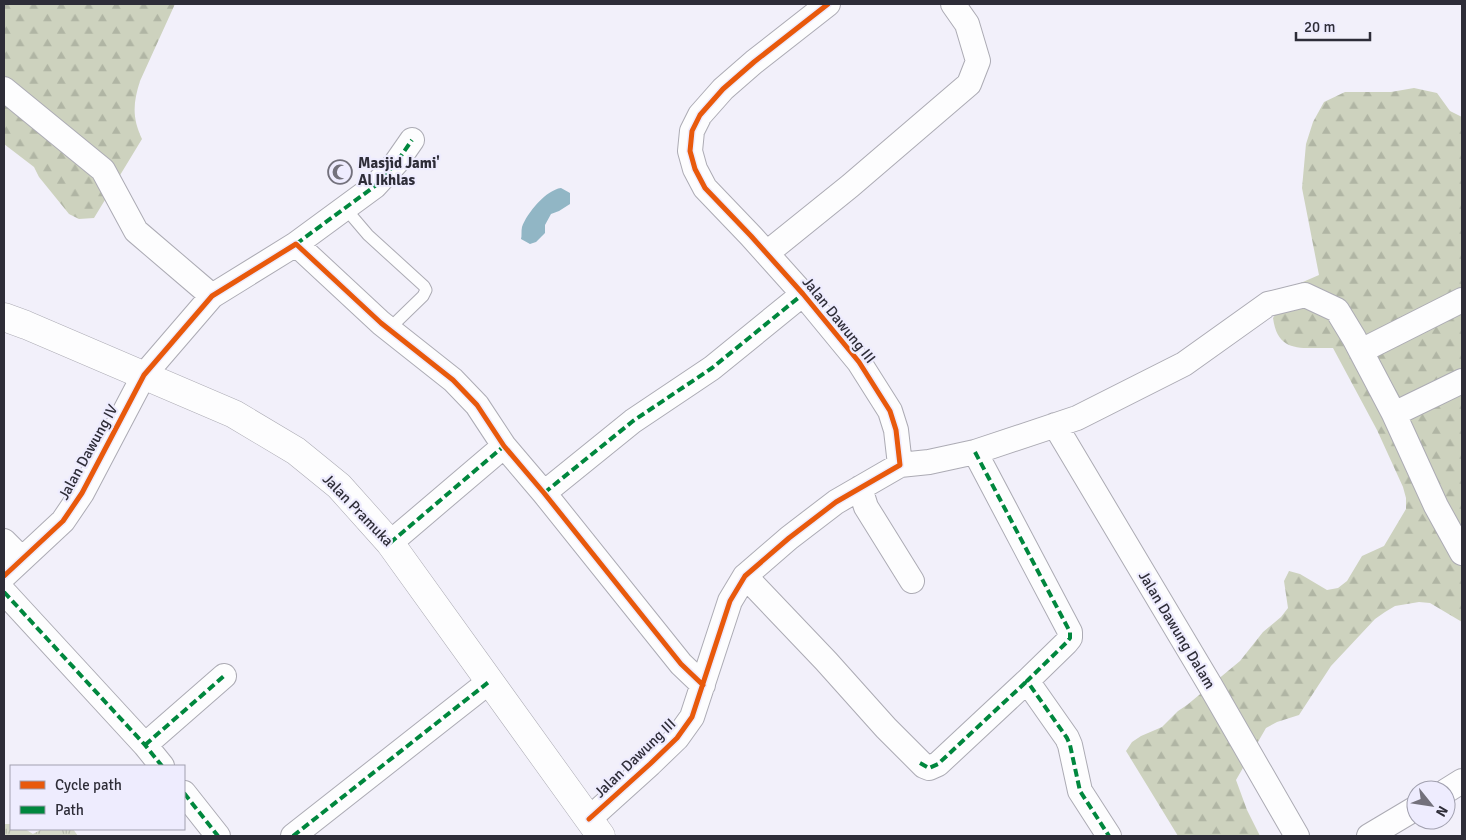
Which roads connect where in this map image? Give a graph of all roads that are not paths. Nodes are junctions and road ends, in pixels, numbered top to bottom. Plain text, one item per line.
1 (828, 4) edge
2 (953, 4) edge
3 (4, 89) edge
4 (412, 140) dead end
5 (344, 208) junction
6 (296, 244) junction
7 (767, 253) junction
8 (803, 294) junction
9 (212, 296) junction
10 (1462, 300) edge
11 (4, 318) edge
12 (389, 329) junction
13 (1361, 351) junction
14 (144, 375) junction
15 (1462, 381) edge
16 (1394, 414) junction
17 (1055, 425) junction
18 (504, 446) junction
19 (975, 452) junction
20 (900, 465) junction
21 (860, 488) junction
22 (544, 493) junction
23 (4, 541) edge
24 (390, 543) junction
25 (1462, 553) edge
26 (22, 559) junction
27 (4, 576) edge
28 (745, 576) junction
29 (912, 581) dead end
30 (4, 592) edge
31 (224, 676) dead end
32 (490, 681) junction
33 (1027, 681) junction
34 (703, 685) junction
35 (145, 745) junction
36 (161, 765) edge
37 (185, 794) edge
38 (1406, 814) edge
39 (595, 828) edge
40 (218, 836) edge
41 (293, 836) edge
42 (1109, 836) edge
43 (1297, 836) edge
44 (1369, 836) edge

1 - 7 street, Jalan Dawung III
2 - 7 street
3 - 9 street
4 - 5 street, Jalan Dawung IV
5 - 6 street, Jalan Dawung IV
5 - 12 lane
6 - 9 street, Jalan Dawung IV
6 - 12 street
7 - 8 street, Jalan Dawung III
8 - 20 street, Jalan Dawung III
8 - 22 street
9 - 14 street, Jalan Dawung IV
10 - 13 street
11 - 14 main road, Jalan Pramuka
12 - 18 street
13 - 16 street
13 - 17 street
14 - 24 main road, Jalan Pramuka
14 - 26 street, Jalan Dawung IV
15 - 16 street
16 - 25 street
17 - 19 street
17 - 43 street, Jalan Dawung Dalam
18 - 22 street
18 - 24 street
19 - 20 street
19 - 33 street
20 - 21 street, Jalan Dawung III
21 - 28 street, Jalan Dawung III
21 - 29 street
22 - 34 street
23 - 26 street
24 - 32 main road, Jalan Pramuka
26 - 27 street, Jalan Dawung IV
28 - 33 street
28 - 34 street, Jalan Dawung III
30 - 35 street
31 - 35 street
32 - 39 main road, Jalan Pramuka
32 - 41 street
33 - 42 street
34 - 39 street, Jalan Dawung III
35 - 36 street
37 - 40 street
38 - 44 street

